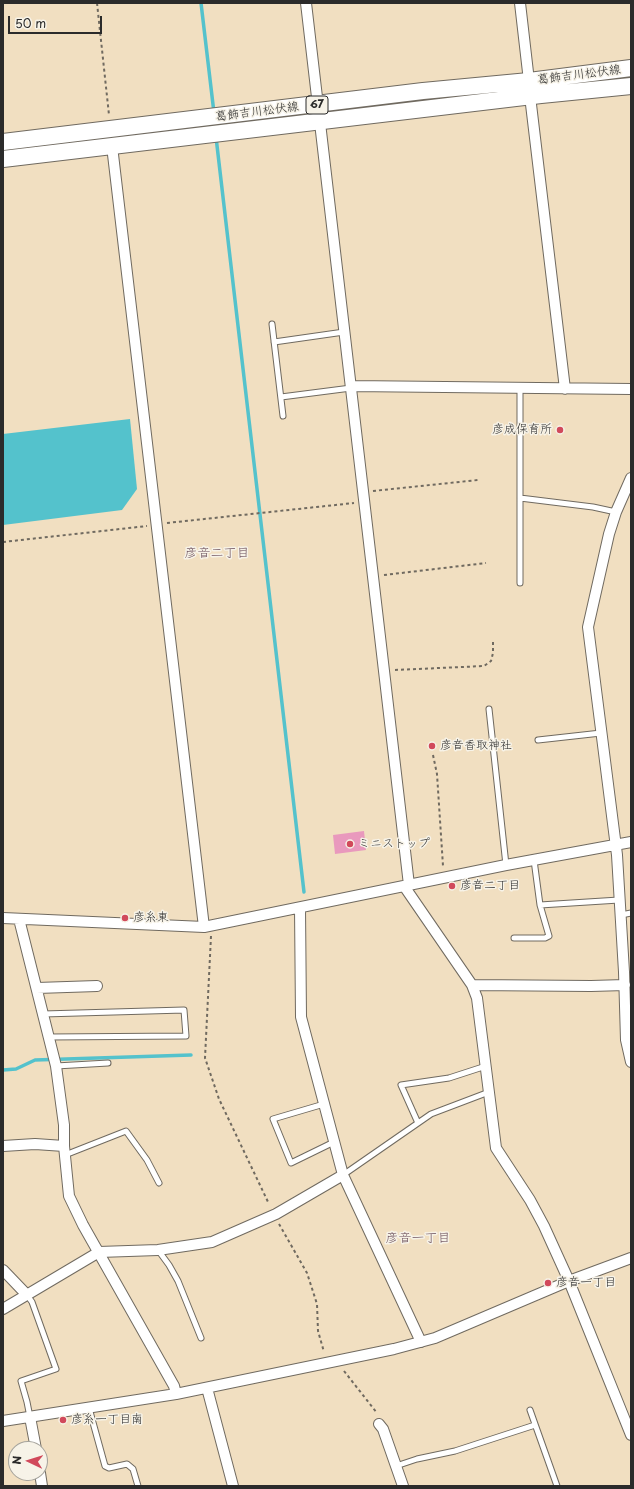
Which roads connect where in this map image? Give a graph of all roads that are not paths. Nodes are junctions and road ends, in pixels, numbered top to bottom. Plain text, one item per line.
1 (306, 3) edge
2 (520, 3) edge
3 (631, 68) edge
4 (631, 86) edge
5 (529, 89) junction
6 (318, 105) junction
7 (320, 122) junction
8 (3, 142) edge
9 (112, 146) junction
10 (3, 159) edge
11 (272, 324) dead end
12 (344, 332) junction
13 (274, 342) junction
14 (351, 387) junction
15 (520, 387) junction
16 (565, 389) junction
17 (631, 389) edge
18 (281, 397) junction
19 (284, 416) dead end
20 (631, 478) edge
21 (520, 498) junction
22 (616, 512) junction
23 (520, 582) dead end
24 (489, 709) dead end
25 (601, 733) junction
26 (538, 740) dead end
27 (631, 842) edge
28 (615, 844) junction
29 (534, 860) junction
30 (506, 865) junction
31 (406, 885) junction
32 (619, 900) junction
33 (540, 905) junction
34 (300, 908) junction
35 (631, 913) edge
36 (621, 915) junction
37 (3, 918) edge
38 (19, 919) junction
39 (204, 927) junction
40 (514, 938) dead end
41 (628, 972) edge
42 (625, 984) junction
43 (472, 985) junction
44 (97, 986) dead end
45 (37, 988) junction
46 (43, 1014) junction
47 (49, 1037) junction
48 (631, 1062) edge
49 (108, 1063) dead end
50 (56, 1066) junction
51 (486, 1066) junction
52 (489, 1092) junction
53 (324, 1104) junction
54 (418, 1123) junction
55 (334, 1142) junction
56 (3, 1146) edge
57 (64, 1151) junction
58 (343, 1175) junction
59 (159, 1183) dead end
60 (158, 1250) junction
61 (99, 1252) junction
62 (631, 1258) edge
63 (3, 1270) edge
64 (569, 1281) junction
65 (27, 1295) junction
66 (3, 1309) edge
67 (201, 1338) dead end
68 (421, 1342) junction
69 (207, 1388) junction
70 (176, 1394) junction
71 (89, 1408) junction
72 (530, 1410) dead end
73 (30, 1417) junction
74 (3, 1421) edge
75 (380, 1421) road end
76 (535, 1425) junction
77 (630, 1430) edge
78 (34, 1441) edge
79 (396, 1466) junction
80 (138, 1486) edge
81 (233, 1486) edge
82 (403, 1486) edge
83 (557, 1486) edge

1 - 6 street
2 - 5 street
3 - 5 main road, 葛飾吉川松伏線 / 67
4 - 5 main road, 葛飾吉川松伏線 / 67
5 - 6 main road, 葛飾吉川松伏線 / 67
5 - 7 main road, 葛飾吉川松伏線 / 67
5 - 16 street
6 - 7 street
6 - 8 main road, 葛飾吉川松伏線 / 67
7 - 9 main road, 葛飾吉川松伏線 / 67
7 - 12 street
9 - 10 main road, 葛飾吉川松伏線 / 67
9 - 39 street
11 - 13 lane
12 - 13 lane
12 - 14 street
13 - 18 lane
14 - 15 street
14 - 18 lane
14 - 31 street
15 - 16 street
15 - 21 lane
16 - 17 street
18 - 19 lane
20 - 22 street
21 - 22 lane
21 - 23 lane
22 - 25 street
24 - 30 lane
25 - 26 lane
25 - 28 street
27 - 28 street
28 - 29 street
28 - 32 street
29 - 30 street
29 - 33 lane
30 - 31 street
31 - 34 street
31 - 43 street
32 - 33 lane
32 - 36 street
33 - 40 lane
34 - 39 street
34 - 53 street
35 - 36 lane
36 - 41 street
37 - 38 street
38 - 39 street
38 - 45 street
41 - 42 street
42 - 43 street
42 - 48 street
43 - 51 street
44 - 45 street
45 - 46 street
46 - 47 street
46 - 47 lane
47 - 50 street
49 - 50 lane
50 - 57 street
51 - 52 street
51 - 54 lane
52 - 54 lane
52 - 64 street
53 - 55 street
53 - 55 lane
54 - 58 lane
55 - 58 street
56 - 57 street
57 - 59 lane
57 - 61 street
58 - 60 street
58 - 68 street
60 - 61 street
60 - 67 lane
61 - 65 street
61 - 70 street
62 - 64 street
63 - 65 street
64 - 68 street
64 - 77 street
65 - 66 street
65 - 73 lane
68 - 69 street
69 - 70 street
69 - 81 street
70 - 71 street
71 - 73 street
71 - 80 lane
72 - 76 lane
73 - 74 street
73 - 78 street
75 - 79 street
76 - 79 lane
76 - 83 lane
79 - 82 street

